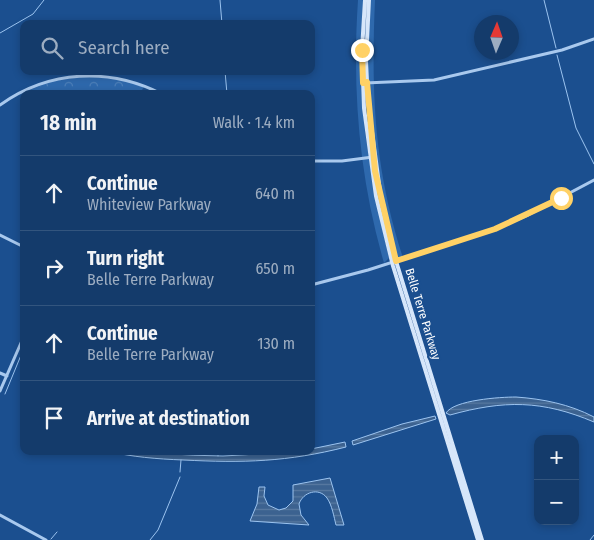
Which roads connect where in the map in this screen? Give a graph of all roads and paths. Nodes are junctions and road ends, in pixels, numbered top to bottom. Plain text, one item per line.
1 (365, 0) edge
2 (369, 0) edge
3 (594, 39) edge
4 (365, 83) junction
5 (29, 90) edge
6 (152, 90) edge
7 (20, 95) edge
8 (0, 106) edge
9 (371, 157) junction
10 (315, 161) edge
11 (594, 180) edge
12 (0, 235) edge
13 (20, 245) edge
14 (394, 262) junction
15 (315, 283) edge
16 (20, 345) edge
17 (0, 372) edge
18 (7, 376) junction
19 (0, 391) edge
20 (0, 516) edge
21 (46, 540) edge
22 (478, 540) edge
23 (482, 540) edge

1 - 4 main road, Belle Terre Parkway
2 - 4 main road, Belle Terre Parkway
3 - 4 street
4 - 9 main road, Belle Terre Parkway
5 - 6 street
7 - 8 street
9 - 10 street
9 - 14 main road, Belle Terre Parkway
11 - 14 street
12 - 13 street
14 - 15 street
14 - 22 main road, Belle Terre Parkway
14 - 23 main road, Belle Terre Parkway
16 - 18 street
17 - 18 street
18 - 19 street
20 - 21 street

